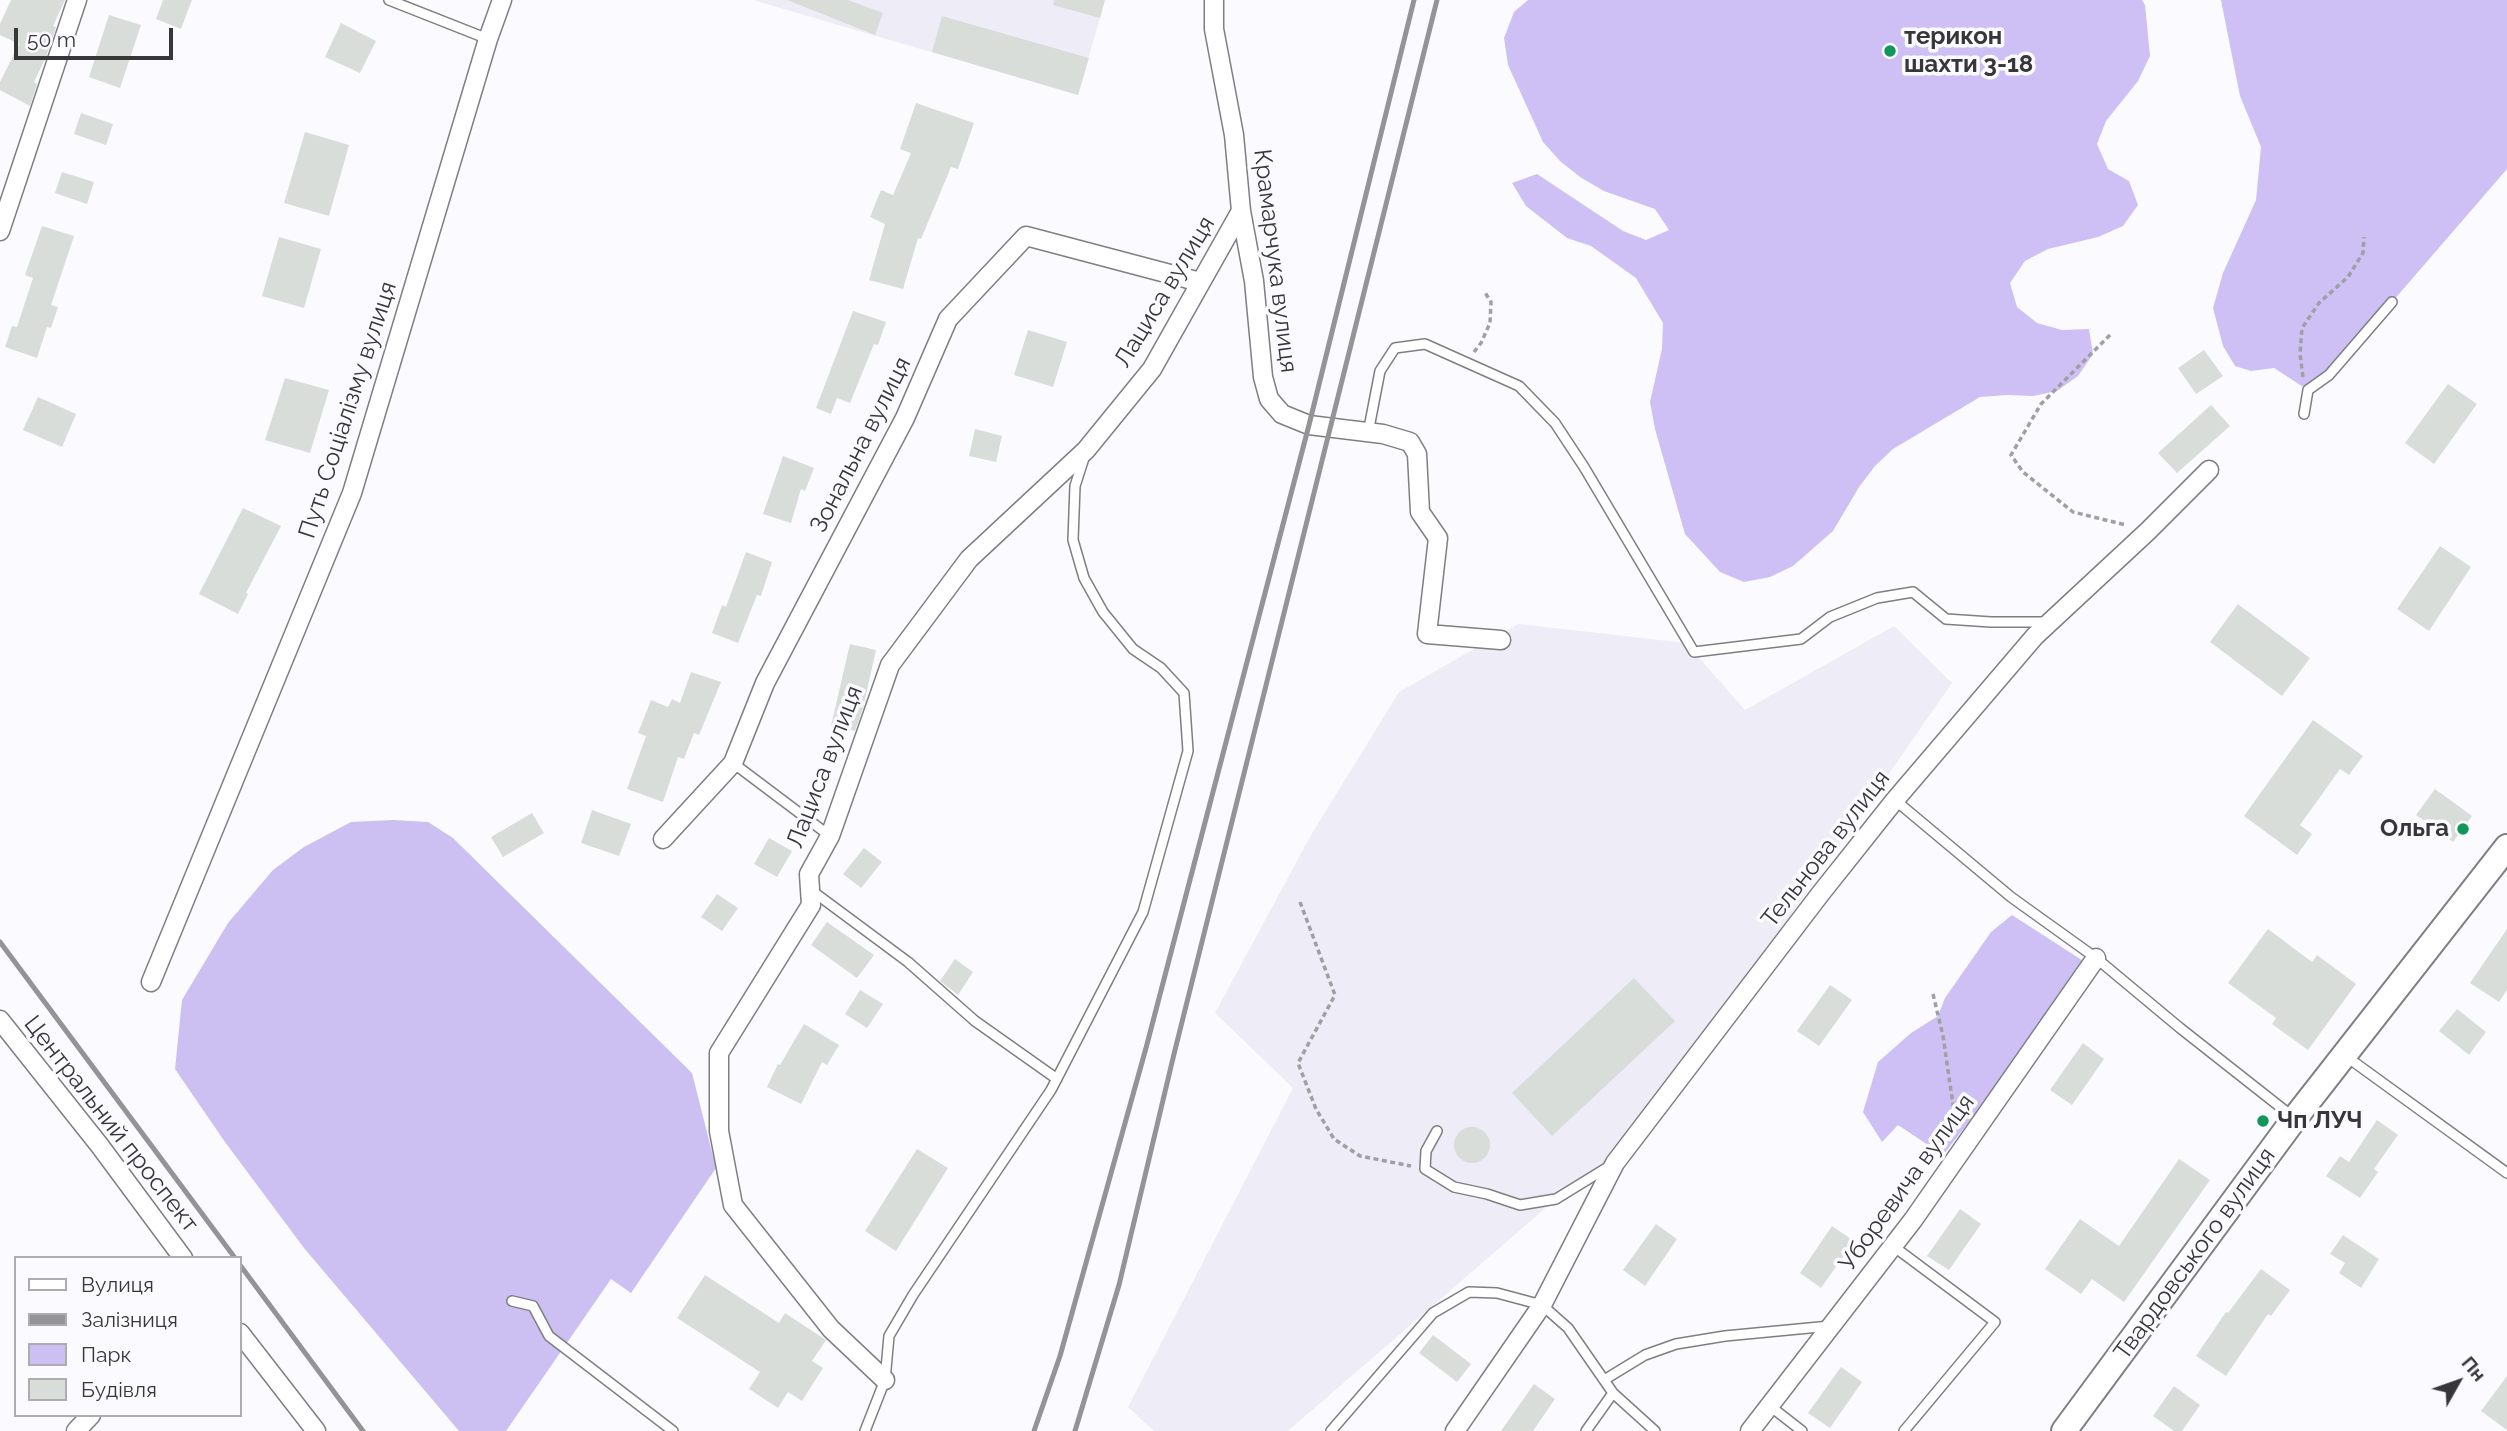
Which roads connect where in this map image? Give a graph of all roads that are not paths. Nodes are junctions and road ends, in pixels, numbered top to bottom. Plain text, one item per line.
1 (78, 0) edge
2 (389, 0) edge
3 (502, 0) edge
4 (1214, 0) edge
5 (488, 39) junction
6 (1241, 211) junction
7 (0, 231) edge
8 (1200, 282) junction
9 (2392, 302) dead end
10 (2304, 414) road end
11 (1368, 433) junction
12 (1086, 450) junction
13 (2209, 470) dead end
14 (2051, 622) junction
15 (1501, 640) dead end
16 (733, 763) junction
17 (1895, 800) junction
18 (830, 836) junction
19 (663, 839) dead end
20 (2507, 847) edge
21 (810, 889) junction
22 (2096, 958) junction
23 (151, 982) dead end
24 (0, 1020) edge
25 (2345, 1056) junction
26 (1057, 1079) junction
27 (2295, 1118) junction
28 (1437, 1131) dead end
29 (1615, 1163) junction
30 (2507, 1173) edge
31 (1893, 1246) junction
32 (182, 1256) edge
33 (512, 1301) dead end
34 (1542, 1305) junction
35 (1832, 1326) junction
36 (242, 1336) edge
37 (884, 1380) junction
38 (1604, 1380) junction
39 (1613, 1393) junction
40 (1770, 1406) junction
41 (89, 1417) edge
42 (76, 1431) edge
43 (316, 1431) edge
44 (673, 1431) edge
45 (865, 1431) edge
46 (1331, 1431) edge
47 (1455, 1431) edge
48 (1586, 1431) edge
49 (1655, 1431) edge
50 (1750, 1431) edge
51 (1802, 1431) edge
52 (1904, 1431) edge
53 (2064, 1431) edge

1 - 7 street
2 - 5 lane
3 - 5 street, Путь Соціалізму вулиця
4 - 6 street, Крамарчука вулиця
5 - 23 street, Путь Соціалізму вулиця
6 - 8 street, Лациса вулиця
6 - 11 street, Крамарчука вулиця
8 - 12 street, Лациса вулиця
8 - 16 street, Зональна вулиця
9 - 10 lane
11 - 14 lane
11 - 15 street, Крамарчука вулиця
12 - 18 street, Лациса вулиця
12 - 26 lane
13 - 14 street, Тельнова вулиця
14 - 17 street, Тельнова вулиця
16 - 18 lane
16 - 19 street, Зональна вулиця
17 - 22 lane
17 - 29 street, Тельнова вулиця
18 - 21 street, Лациса вулиця
20 - 25 main road, Твардовського вулиця
21 - 26 lane
21 - 37 street, Лациса вулиця
22 - 27 lane
22 - 31 street, Уборевича вулиця
24 - 32 street, Центральний проспект
25 - 27 main road, Твардовського вулиця
25 - 30 lane
26 - 37 lane
27 - 53 main road, Твардовського вулиця
28 - 29 lane
29 - 34 street, Тельнова вулиця
31 - 35 street, Уборевича вулиця
31 - 52 lane
33 - 44 lane
34 - 38 lane
34 - 46 lane
34 - 47 street, Тельнова вулиця
35 - 38 lane
35 - 40 street, Уборевича вулиця
36 - 43 street
37 - 45 lane
38 - 39 lane
39 - 48 lane
39 - 49 lane
40 - 50 street, Уборевича вулиця
40 - 51 lane
41 - 42 street

